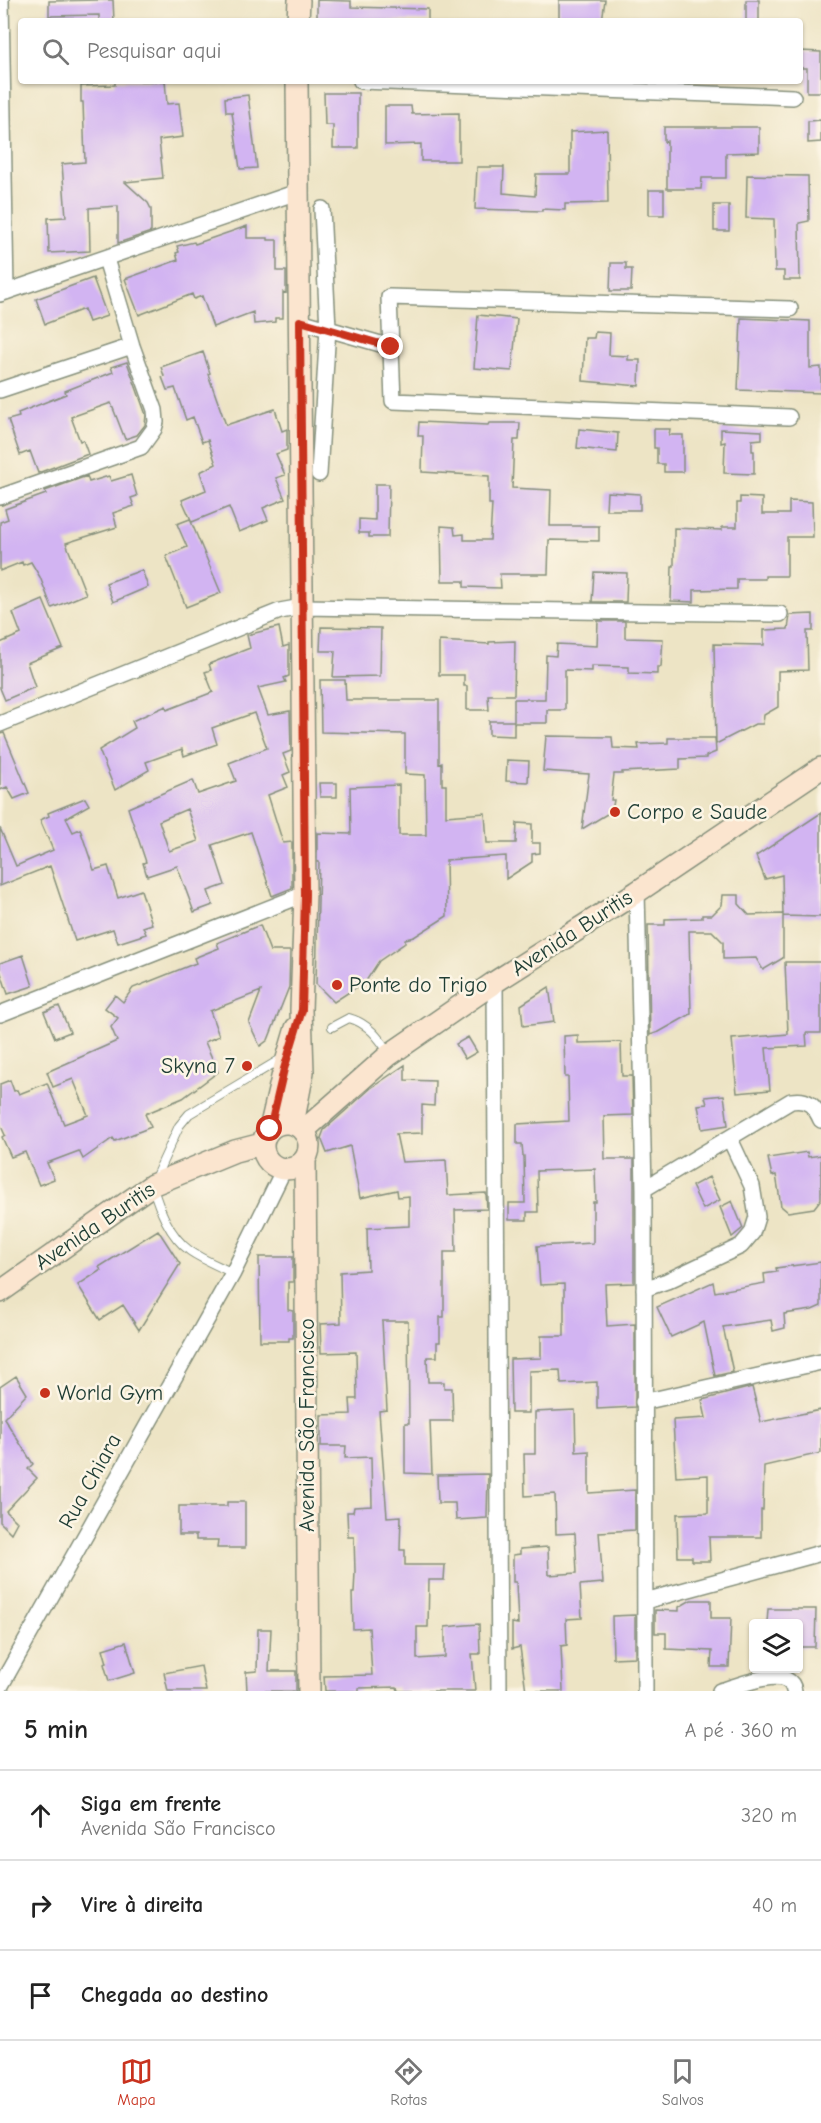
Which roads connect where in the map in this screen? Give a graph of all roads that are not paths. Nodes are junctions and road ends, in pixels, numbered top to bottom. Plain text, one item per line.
1 (1, 0) edge
2 (299, 0) edge
3 (298, 18) edge
4 (297, 84) edge
5 (442, 84) edge
6 (793, 97) dead end
7 (300, 191) junction
8 (322, 208) dead end
9 (106, 259) junction
10 (3, 293) edge
11 (790, 309) dead end
12 (300, 321) junction
13 (328, 328) junction
14 (132, 346) junction
15 (391, 347) junction
16 (0, 390) edge
17 (789, 417) dead end
18 (319, 474) dead end
19 (0, 497) edge
20 (302, 607) junction
21 (780, 614) dead end
22 (0, 724) edge
23 (821, 768) edge
24 (637, 892) junction
25 (305, 894) junction
26 (495, 982) junction
27 (302, 1010) junction
28 (0, 1014) edge
29 (332, 1027) dead end
30 (288, 1055) junction
31 (389, 1055) junction
32 (821, 1120) edge
33 (298, 1128) junction
34 (266, 1137) junction
35 (730, 1139) junction
36 (305, 1160) junction
37 (284, 1169) junction
38 (152, 1185) junction
39 (644, 1189) junction
40 (233, 1273) junction
41 (644, 1288) junction
42 (0, 1292) edge
43 (821, 1362) edge
44 (643, 1402) junction
45 (821, 1553) edge
46 (645, 1601) junction
47 (0, 1687) edge
48 (309, 1691) edge
49 (499, 1691) edge
50 (645, 1691) edge
51 (720, 1691) edge
52 (794, 1691) edge

1 - 10 street
2 - 3 street
4 - 7 street
5 - 6 street
7 - 9 street
7 - 12 street
8 - 13 street
9 - 10 street
9 - 14 street
11 - 15 street
12 - 13 street
12 - 20 street
13 - 15 street
13 - 18 street
14 - 16 street
14 - 19 street
15 - 17 street
20 - 21 street
20 - 22 street
20 - 25 street
23 - 24 street, Avenida Buritis
24 - 26 street, Avenida Buritis
24 - 39 street
25 - 27 street
25 - 28 street
26 - 31 street, Avenida Buritis
26 - 49 street
27 - 30 street
27 - 33 street
29 - 31 lane
30 - 34 street
30 - 38 lane
31 - 33 street, Avenida Buritis
32 - 35 street
33 - 34 street
33 - 36 street
34 - 37 street
34 - 38 street, Avenida Buritis
35 - 39 street
35 - 41 street
36 - 37 street
36 - 48 street, Avenida São Francisco
37 - 40 street, Rua Chiara
38 - 40 lane
38 - 42 street, Avenida Buritis
39 - 41 street
40 - 47 street, Rua Chiara
41 - 44 street
43 - 44 street
44 - 46 street
45 - 46 street
46 - 50 street
51 - 52 street

